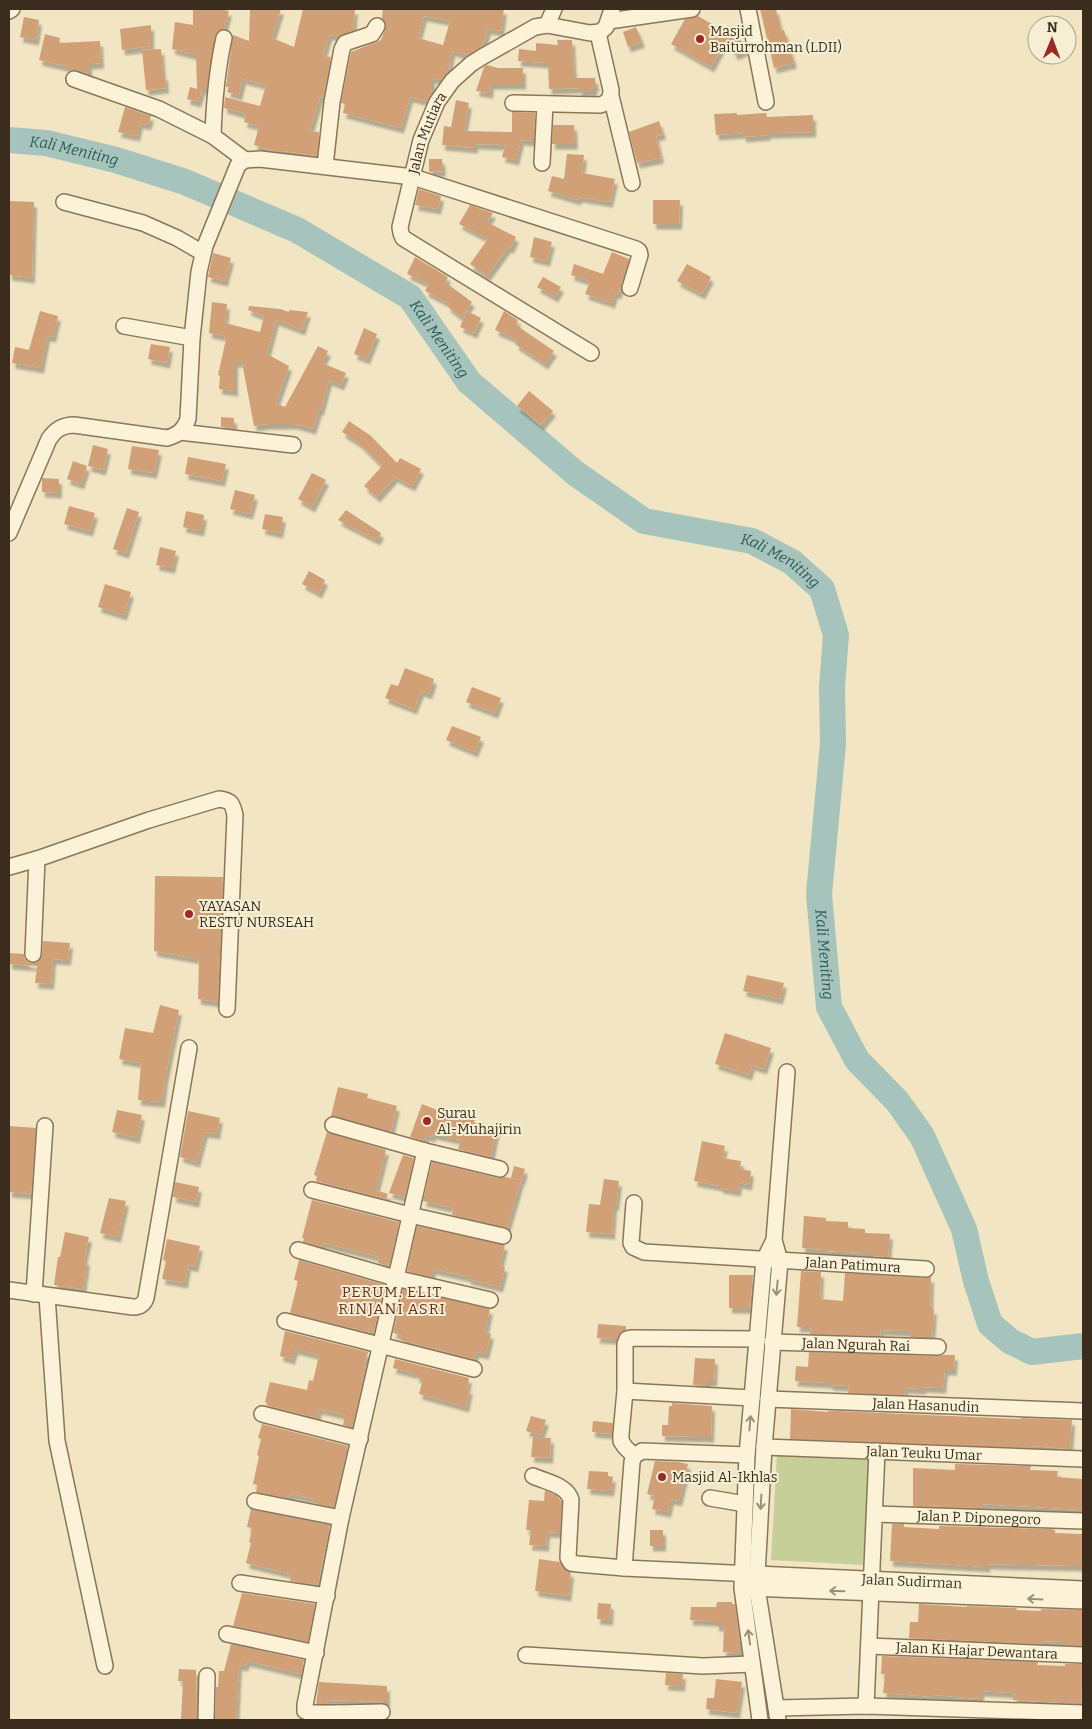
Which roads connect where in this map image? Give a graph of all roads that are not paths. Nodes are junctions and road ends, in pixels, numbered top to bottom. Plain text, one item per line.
1 (12, 9) edge
2 (554, 9) edge
3 (692, 9) edge
4 (748, 9) edge
5 (9, 11) edge
6 (611, 15) edge
7 (547, 25) junction
8 (377, 26) dead end
9 (598, 33) junction
10 (224, 38) dead end
11 (74, 79) dead end
12 (611, 96) junction
13 (766, 102) dead end
14 (513, 103) dead end
15 (545, 104) junction
16 (213, 136) junction
17 (542, 163) dead end
18 (241, 164) junction
19 (325, 166) junction
20 (414, 177) junction
21 (632, 183) dead end
22 (64, 202) dead end
23 (204, 249) junction
24 (630, 288) dead end
25 (124, 326) dead end
26 (192, 338) junction
27 (591, 352) dead end
28 (180, 432) junction
29 (293, 445) dead end
30 (9, 533) edge
31 (37, 859) junction
32 (9, 867) edge
33 (33, 954) dead end
34 (226, 1010) dead end
35 (189, 1048) dead end
36 (787, 1072) dead end
37 (333, 1125) dead end
38 (45, 1126) dead end
39 (425, 1150) junction
40 (500, 1169) dead end
41 (312, 1190) dead end
42 (634, 1203) dead end
43 (410, 1215) junction
44 (503, 1236) dead end
45 (774, 1240) junction
46 (298, 1250) dead end
47 (764, 1260) junction
48 (780, 1261) junction
49 (926, 1269) dead end
50 (395, 1278) junction
51 (9, 1290) edge
52 (41, 1295) junction
53 (490, 1300) dead end
54 (285, 1321) dead end
55 (765, 1340) junction
56 (381, 1345) junction
57 (938, 1347) dead end
58 (474, 1369) dead end
59 (624, 1391) junction
60 (752, 1398) junction
61 (768, 1399) junction
62 (1083, 1411) edge
63 (262, 1414) dead end
64 (360, 1439) junction
65 (764, 1447) junction
66 (877, 1451) junction
67 (747, 1454) junction
68 (634, 1456) junction
69 (1083, 1459) edge
70 (533, 1476) dead end
71 (710, 1498) dead end
72 (255, 1501) dead end
73 (745, 1504) junction
74 (875, 1514) junction
75 (342, 1518) junction
76 (1083, 1521) edge
77 (624, 1568) junction
78 (749, 1581) junction
79 (240, 1582) dead end
80 (872, 1586) junction
81 (1083, 1589) edge
82 (327, 1596) junction
83 (1083, 1601) edge
84 (227, 1634) dead end
85 (869, 1646) junction
86 (316, 1653) junction
87 (526, 1655) dead end
88 (1083, 1655) edge
89 (752, 1664) junction
90 (104, 1666) dead end
91 (207, 1676) dead end
92 (866, 1706) junction
93 (382, 1712) dead end
94 (1083, 1713) edge
95 (777, 1714) edge
96 (972, 1715) edge
97 (338, 1717) edge
98 (206, 1720) edge
99 (760, 1720) edge

1 - 5 street
2 - 7 street
3 - 6 street
4 - 13 street
6 - 9 street
7 - 9 street
7 - 20 street, Jalan Mutiara
8 - 19 street
9 - 12 street
10 - 16 street
11 - 16 street
12 - 15 street
12 - 21 street
14 - 15 street
15 - 17 street
16 - 18 street
18 - 19 street, Jalan Mutiara
18 - 23 street
19 - 20 street, Jalan Mutiara
20 - 24 street
20 - 27 street
22 - 23 street
23 - 26 street
25 - 26 street
26 - 28 street
28 - 29 street
28 - 30 street
31 - 32 street
31 - 33 street
31 - 34 street
35 - 52 street
36 - 45 street
37 - 39 street
38 - 52 street
39 - 40 street
39 - 43 street
41 - 43 street
42 - 47 street, Jalan Patimura
43 - 44 street
43 - 50 street
45 - 47 street
45 - 48 street
46 - 50 street
47 - 48 street, Jalan Patimura
47 - 55 street
48 - 49 street, Jalan Patimura
48 -> 55 street
50 - 53 street
50 - 56 street
51 - 52 street
52 - 90 street
54 - 56 street
55 - 57 street, Jalan Ngurah Rai
55 - 59 street, Jalan Ngurah Rai
55 - 60 street
55 - 61 street
56 - 58 street
56 - 64 street
59 - 60 street
59 - 68 street, Jalan Ngurah Rai
67 -> 60 street
61 - 62 street, Jalan Hasanudin
61 - 65 street
63 - 64 street
64 - 75 street
65 - 66 street, Jalan Teuku Umar
65 -> 78 street
66 - 69 street, Jalan Teuku Umar
66 - 74 street
67 - 68 street
67 - 73 street
68 - 77 street
70 - 77 street, Jalan Sudirman
71 - 73 street
72 - 75 street
73 - 78 street
74 - 76 street, Jalan P. Diponegoro
74 - 80 street
75 - 82 street
77 - 78 street, Jalan Sudirman
78 - 80 street, Jalan Sudirman
89 -> 78 street
78 - 95 street
79 - 82 street
80 - 81 street, Jalan Sudirman
83 -> 80 street
80 - 85 street
82 - 86 street
84 - 86 street
85 - 88 street, Jalan Ki Hajar Dewantara
85 - 92 street
86 - 97 street
87 - 89 street
89 - 99 street
91 - 98 street
92 - 95 street
92 - 96 street
93 - 97 street
94 - 96 street

